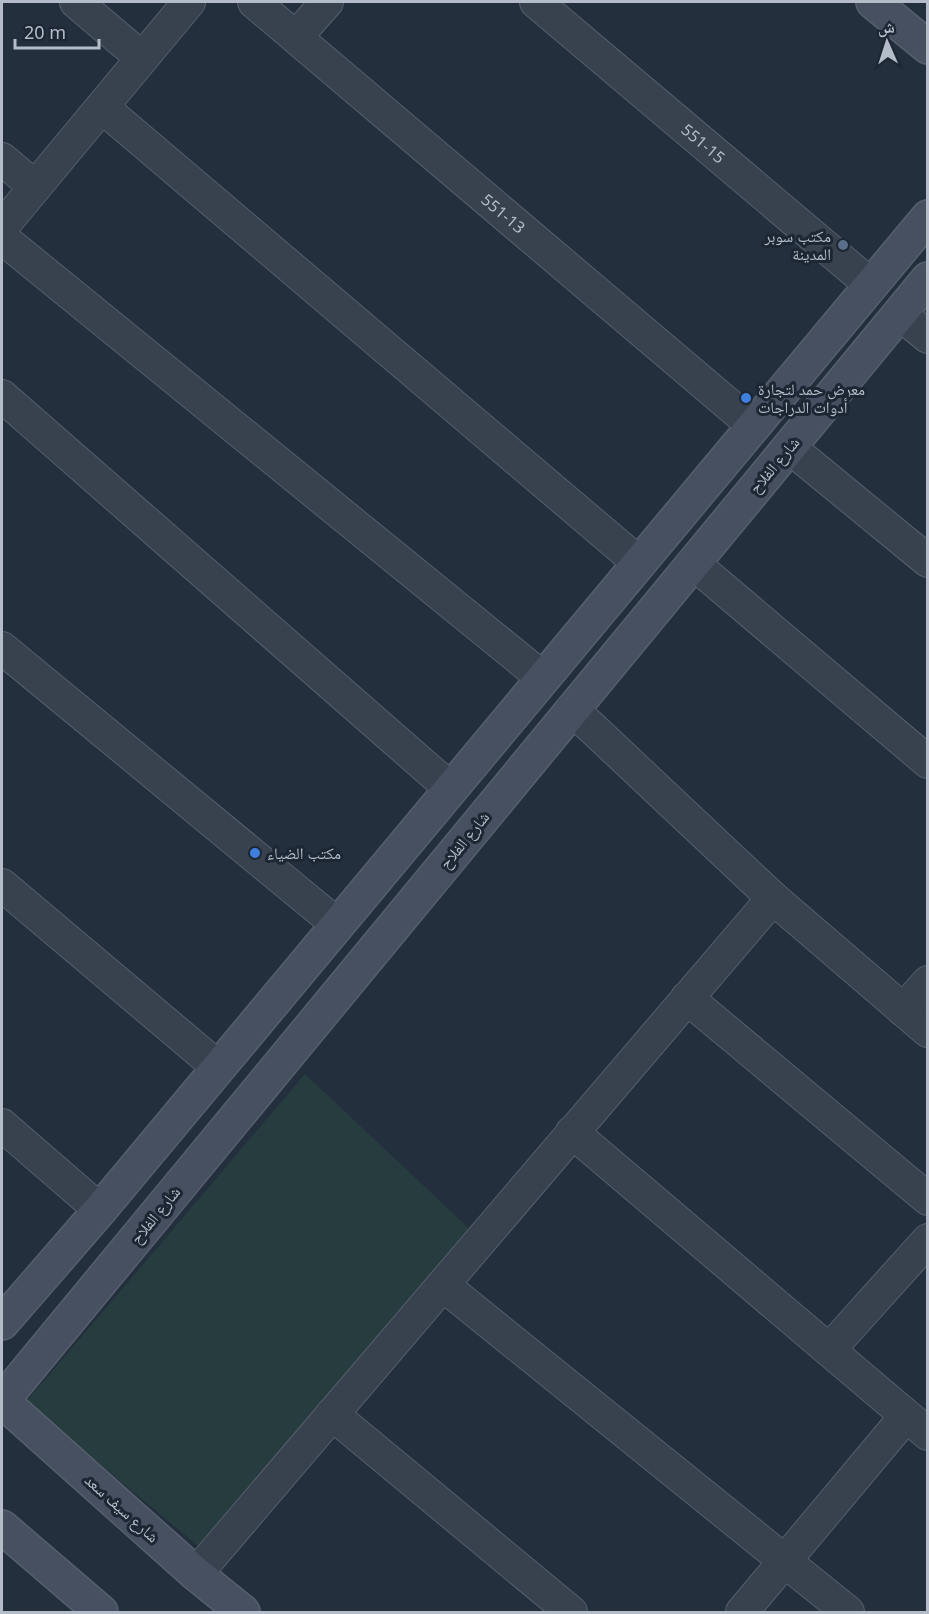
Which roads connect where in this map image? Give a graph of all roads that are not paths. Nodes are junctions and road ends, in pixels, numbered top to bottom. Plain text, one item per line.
1 (76, 2) edge
2 (189, 2) edge
3 (254, 2) edge
4 (327, 2) edge
5 (536, 2) edge
6 (873, 2) edge
7 (296, 38) junction
8 (927, 47) edge
9 (142, 58) junction
10 (102, 106) junction
11 (2, 159) edge
12 (35, 187) junction
13 (927, 217) edge
14 (2, 227) edge
15 (2, 238) edge
16 (927, 279) edge
17 (871, 285) junction
18 (900, 314) junction
19 (927, 337) edge
20 (2, 396) edge
21 (754, 426) junction
22 (789, 447) junction
23 (927, 561) edge
24 (639, 563) junction
25 (693, 563) junction
26 (2, 648) edge
27 (543, 678) junction
28 (572, 709) junction
29 (927, 762) edge
30 (451, 789) junction
31 (2, 885) edge
32 (772, 898) junction
33 (338, 925) junction
34 (927, 982) edge
35 (687, 998) junction
36 (903, 1010) junction
37 (927, 1032) edge
38 (219, 1068) junction
39 (2, 1125) edge
40 (572, 1132) junction
41 (927, 1199) edge
42 (100, 1210) junction
43 (927, 1240) edge
44 (443, 1285) junction
45 (2, 1323) edge
46 (829, 1350) junction
47 (2, 1401) edge
48 (332, 1414) junction
49 (917, 1425) edge
50 (2, 1527) edge
51 (785, 1562) junction
52 (196, 1574) junction
53 (101, 1612) edge
54 (243, 1612) edge
55 (571, 1612) edge
56 (742, 1612) edge
57 (848, 1612) edge

1 - 9 street
2 - 9 street
3 - 7 street, 551-13
4 - 7 street
5 - 17 street, 551-15
6 - 8 main road
7 - 21 street, 551-13
9 - 10 street
10 - 12 street
10 - 24 street
11 - 12 street
12 - 14 street
13 - 17 main road
15 - 27 street
16 - 18 main road, شارع الفلاح
17 - 21 main road
18 - 19 street
18 - 22 main road, شارع الفلاح
20 - 30 street
21 - 24 main road
22 - 23 street
22 - 25 main road, شارع الفلاح
24 - 27 main road
25 - 28 main road, شارع الفلاح
25 - 29 street
26 - 33 street
27 - 30 main road
28 - 32 street
28 - 47 main road, شارع الفلاح
30 - 33 main road
31 - 38 street
32 - 35 street
32 - 36 street
33 - 38 main road
34 - 36 street
35 - 40 street
35 - 41 street
36 - 37 street
38 - 42 main road
39 - 42 street
40 - 44 street
40 - 46 street
42 - 45 main road
43 - 46 street
44 - 48 street
44 - 51 street
46 - 49 street
47 - 52 main road, شارع سيف سعد
48 - 52 street
48 - 55 street
49 - 51 street
50 - 53 main road
51 - 56 street
51 - 57 street
52 - 54 main road, شارع سيف سعد

